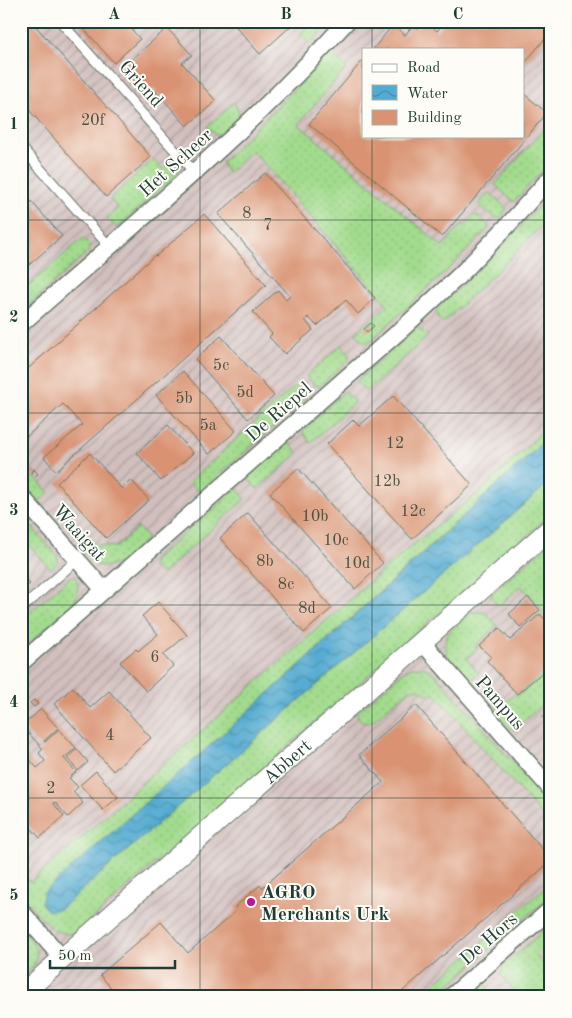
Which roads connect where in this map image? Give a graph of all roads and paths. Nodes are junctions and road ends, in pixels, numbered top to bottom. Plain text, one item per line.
1 (60, 21) edge
2 (347, 21) edge
3 (21, 147) edge
4 (194, 172) junction
5 (551, 177) edge
6 (109, 246) junction
7 (24, 317) edge
8 (23, 501) edge
9 (551, 528) edge
10 (77, 560) junction
11 (104, 590) junction
12 (21, 609) edge
13 (422, 642) junction
14 (21, 663) edge
15 (551, 789) edge
16 (551, 909) edge
17 (21, 911) edge
18 (62, 958) junction
19 (21, 995) edge
20 (451, 997) edge

1 - 4 lane, Griend
2 - 4 street, Het Scheer
3 - 6 lane
4 - 6 street, Het Scheer
5 - 11 street, De Riepel
6 - 7 street, Het Scheer
8 - 10 street, Waaigat
9 - 13 street, Abbert
10 - 11 street, Waaigat
10 - 12 lane
11 - 14 street, De Riepel
13 - 15 street, Pampus
13 - 18 street, Abbert
16 - 20 street, De Hors
17 - 18 street
18 - 19 street, Abbert

